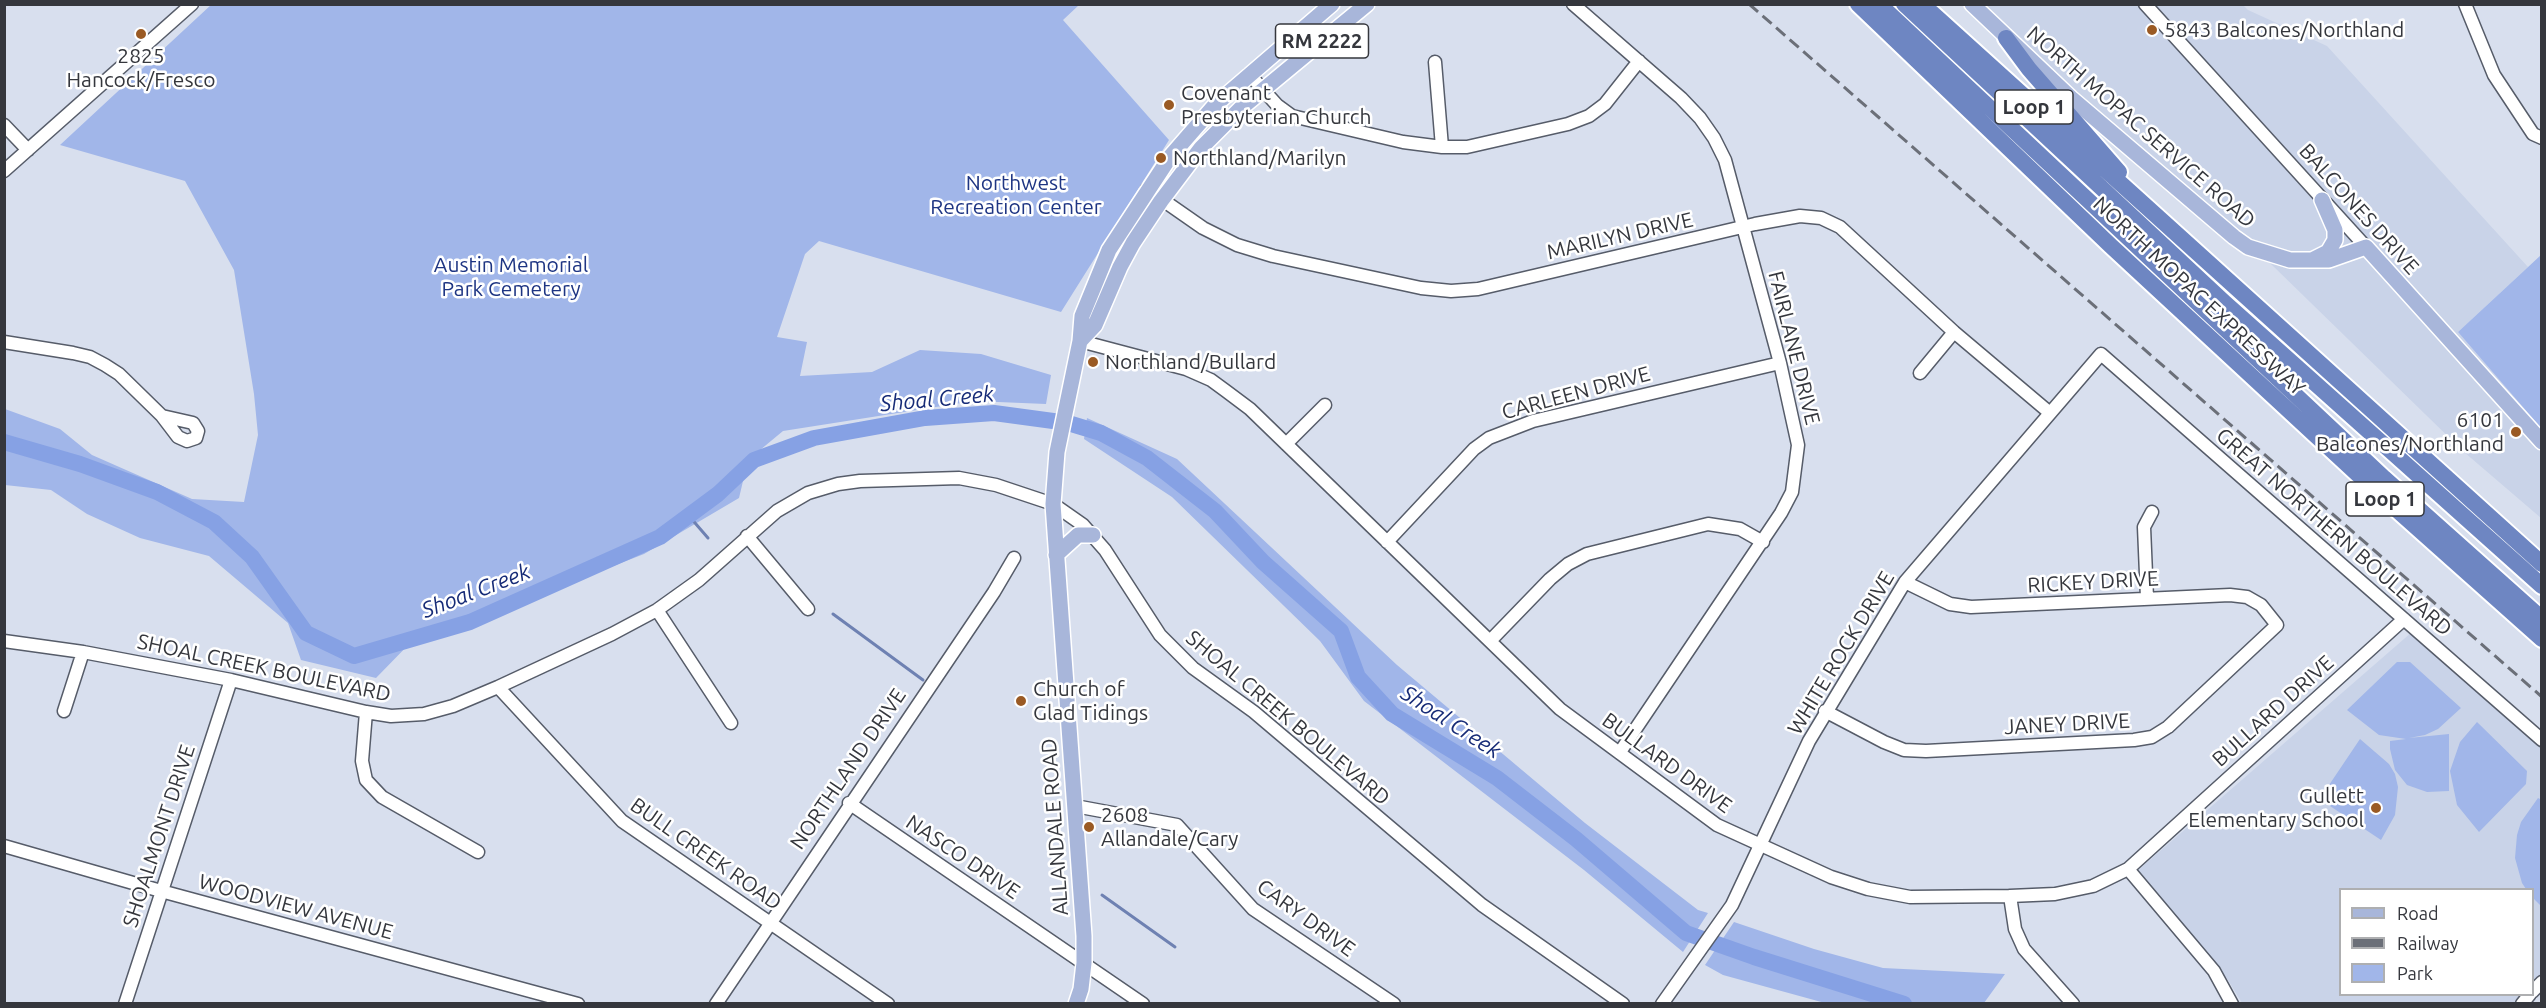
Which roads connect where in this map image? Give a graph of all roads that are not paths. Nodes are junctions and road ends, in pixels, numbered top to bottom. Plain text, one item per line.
1 (192, 4) edge
2 (1332, 4) edge
3 (1366, 4) edge
4 (1573, 4) edge
5 (1858, 4) edge
6 (1879, 4) edge
7 (1905, 4) edge
8 (1922, 4) edge
9 (1972, 4) edge
10 (2145, 4) edge
11 (2465, 4) edge
12 (2006, 39) junction
13 (1639, 61) junction
14 (1434, 62) dead end
15 (1249, 74) junction
16 (1262, 90) junction
17 (4, 125) edge
18 (2541, 138) edge
19 (1443, 147) junction
20 (28, 150) junction
21 (4, 171) edge
22 (1147, 189) junction
23 (2322, 200) junction
24 (1161, 201) junction
25 (2148, 207) junction
26 (1743, 227) junction
27 (2129, 240) junction
28 (2160, 241) junction
29 (2366, 247) junction
30 (2310, 260) junction
31 (1954, 332) junction
32 (1080, 341) junction
33 (4, 342) edge
34 (2303, 349) junction
35 (2101, 354) joint
36 (2231, 356) junction
37 (1779, 363) junction
38 (1920, 373) dead end
39 (1325, 405) dead end
40 (2050, 413) junction
41 (162, 416) dead end
42 (2541, 442) edge
43 (1286, 444) junction
44 (1053, 504) junction
45 (2152, 513) dead end
46 (1093, 535) junction
47 (747, 536) junction
48 (1387, 542) junction
49 (1763, 542) junction
50 (1056, 555) junction
51 (1014, 558) dead end
52 (2541, 564) edge
53 (1905, 582) junction
54 (2541, 586) edge
55 (2147, 598) junction
56 (808, 609) dead end
57 (657, 610) junction
58 (2404, 619) junction
59 (2541, 619) edge
60 (2277, 625) joint
61 (2541, 639) edge
62 (4, 641) edge
63 (1490, 641) junction
64 (84, 652) junction
65 (231, 680) junction
66 (498, 687) junction
67 (63, 711) dead end
68 (1825, 711) junction
69 (366, 712) junction
70 (731, 723) dead end
71 (2541, 740) edge
72 (1620, 752) junction
73 (849, 803) junction
74 (1076, 806) junction
75 (4, 846) edge
76 (1761, 846) junction
77 (478, 852) dead end
78 (2128, 869) junction
79 (161, 891) junction
80 (2010, 896) junction
81 (770, 924) junction
82 (1084, 963) junction
83 (125, 1004) edge
84 (578, 1004) edge
85 (716, 1004) edge
86 (888, 1004) edge
87 (1076, 1004) edge
88 (1143, 1004) edge
89 (1394, 1004) edge
90 (1623, 1004) edge
91 (1662, 1004) edge
92 (2073, 1004) edge
93 (2232, 1004) edge

1 - 20 street
2 - 15 main road, RM 2222
3 - 16 main road, RM 2222
4 - 13 street, FAIRLANE DRIVE
5 - 36 highway, NORTH MOPAC EXPRESSWAY / Loop 1
6 - 27 highway
7 - 28 highway
8 - 25 highway, NORTH MOPAC EXPRESSWAY / Loop 1
9 - 12 main road, NORTH MOPAC SERVICE ROAD
10 - 23 street, BALCONES DRIVE
11 - 18 street
12 - 25 highway
12 - 30 main road, NORTH MOPAC SERVICE ROAD
13 - 19 street
13 - 26 street, FAIRLANE DRIVE
14 - 19 street
15 - 16 street
15 - 22 main road, RM 2222
16 - 19 street
16 - 24 main road, RM 2222
17 - 20 street
20 - 21 street
22 - 24 street, MARILYN DRIVE
22 - 32 main road, RM 2222
23 - 29 street, BALCONES DRIVE
23 - 30 main road
24 - 26 street, MARILYN DRIVE
24 - 32 main road, RM 2222
25 - 34 highway, NORTH MOPAC EXPRESSWAY / Loop 1
26 - 31 street, MARILYN DRIVE
26 - 37 street, FAIRLANE DRIVE
27 - 36 highway
27 - 59 highway
28 - 34 highway
28 - 54 highway
29 - 30 main road, NORTH MOPAC SERVICE ROAD
29 - 42 main road, BALCONES DRIVE
31 - 38 street
31 - 40 street, MARILYN DRIVE
32 - 43 street, BULLARD DRIVE
32 - 44 main road, RM 2222
33 - 41 street
34 - 52 highway, NORTH MOPAC EXPRESSWAY / Loop 1
35 - 40 street, WHITE ROCK DRIVE
35 - 58 street, GREAT NORTHERN BOULEVARD
36 - 61 highway, NORTH MOPAC EXPRESSWAY / Loop 1
37 - 48 street, CARLEEN DRIVE
37 - 49 street, FAIRLANE DRIVE
39 - 43 street
40 - 53 street, WHITE ROCK DRIVE
43 - 48 street, BULLARD DRIVE
44 - 46 street, SHOAL CREEK BOULEVARD
44 - 47 street, SHOAL CREEK BOULEVARD
44 - 50 main road, ALLANDALE ROAD / RM 2222
45 - 55 street
46 - 50 main road
46 - 90 street, SHOAL CREEK BOULEVARD
47 - 56 street
47 - 57 street, SHOAL CREEK BOULEVARD
48 - 63 street, BULLARD DRIVE
49 - 63 street
49 - 72 street, FAIRLANE DRIVE
50 - 74 main road, ALLANDALE ROAD / RM 2222
51 - 73 street, NORTHLAND DRIVE
53 - 55 street, RICKEY DRIVE
53 - 68 street, WHITE ROCK DRIVE
55 - 60 street, RICKEY DRIVE
57 - 66 street, SHOAL CREEK BOULEVARD
57 - 70 street
58 - 71 street, GREAT NORTHERN BOULEVARD
58 - 78 street, BULLARD DRIVE
60 - 68 street, JANEY DRIVE
62 - 64 street, SHOAL CREEK BOULEVARD
63 - 72 street, BULLARD DRIVE
64 - 65 street, SHOAL CREEK BOULEVARD
64 - 67 street
65 - 69 street, SHOAL CREEK BOULEVARD
65 - 79 street, SHOALMONT DRIVE
66 - 69 street, SHOAL CREEK BOULEVARD
66 - 81 street, BULL CREEK ROAD
68 - 76 street, WHITE ROCK DRIVE
69 - 77 street
72 - 76 street, BULLARD DRIVE
73 - 81 street, NORTHLAND DRIVE
73 - 82 street, NASCO DRIVE
74 - 82 main road, ALLANDALE ROAD / RM 2222
74 - 89 street, CARY DRIVE
75 - 79 street, WOODVIEW AVENUE
76 - 80 street, BULLARD DRIVE
76 - 91 street, WHITE ROCK DRIVE
78 - 80 street, BULLARD DRIVE
78 - 93 street
79 - 83 street, SHOALMONT DRIVE
79 - 84 street, WOODVIEW AVENUE
80 - 92 street
81 - 85 street, NORTHLAND DRIVE
81 - 86 street, BULL CREEK ROAD
82 - 87 main road, ALLANDALE ROAD / RM 2222
82 - 88 street, NASCO DRIVE

